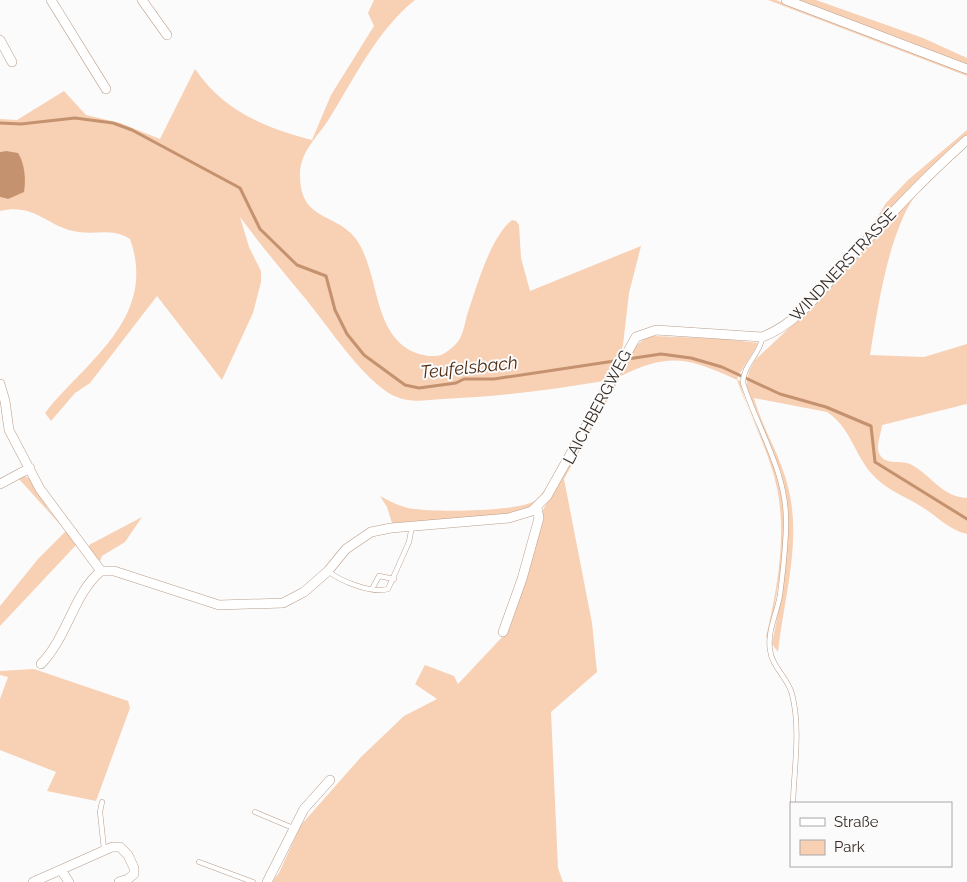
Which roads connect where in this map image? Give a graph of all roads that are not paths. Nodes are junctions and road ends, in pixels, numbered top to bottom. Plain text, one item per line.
1 (50, 0) edge
2 (142, 0) edge
3 (786, 0) edge
4 (167, 35) dead end
5 (0, 40) edge
6 (12, 62) dead end
7 (967, 69) edge
8 (106, 89) dead end
9 (967, 140) edge
10 (762, 337) junction
11 (0, 384) edge
12 (30, 468) junction
13 (0, 484) edge
14 (536, 508) junction
15 (412, 526) junction
16 (328, 570) junction
17 (101, 571) junction
18 (394, 579) junction
19 (372, 589) junction
20 (504, 632) dead end
21 (41, 664) dead end
22 (330, 780) dead end
23 (102, 802) dead end
24 (793, 802) edge
25 (255, 812) dead end
26 (293, 828) junction
27 (104, 849) junction
28 (199, 862) dead end
29 (61, 870) junction
30 (34, 882) edge
31 (69, 882) edge
32 (119, 882) edge
33 (253, 882) edge
34 (267, 882) edge

1 - 8 street
2 - 4 street
3 - 7 street
5 - 6 street
9 - 10 street, WINDNERSTRASSE
10 - 14 street, LAICHBERGWEG
10 - 24 lane
11 - 12 street
12 - 13 street
12 - 17 street
14 - 15 street
14 - 20 street
15 - 16 street
15 - 18 lane
16 - 17 street
16 - 19 lane
17 - 21 street
18 - 19 lane
18 - 19 lane
22 - 26 street
23 - 27 lane
25 - 26 lane
26 - 34 street
27 - 29 street
27 - 32 street
28 - 33 lane
29 - 30 street
29 - 31 street

